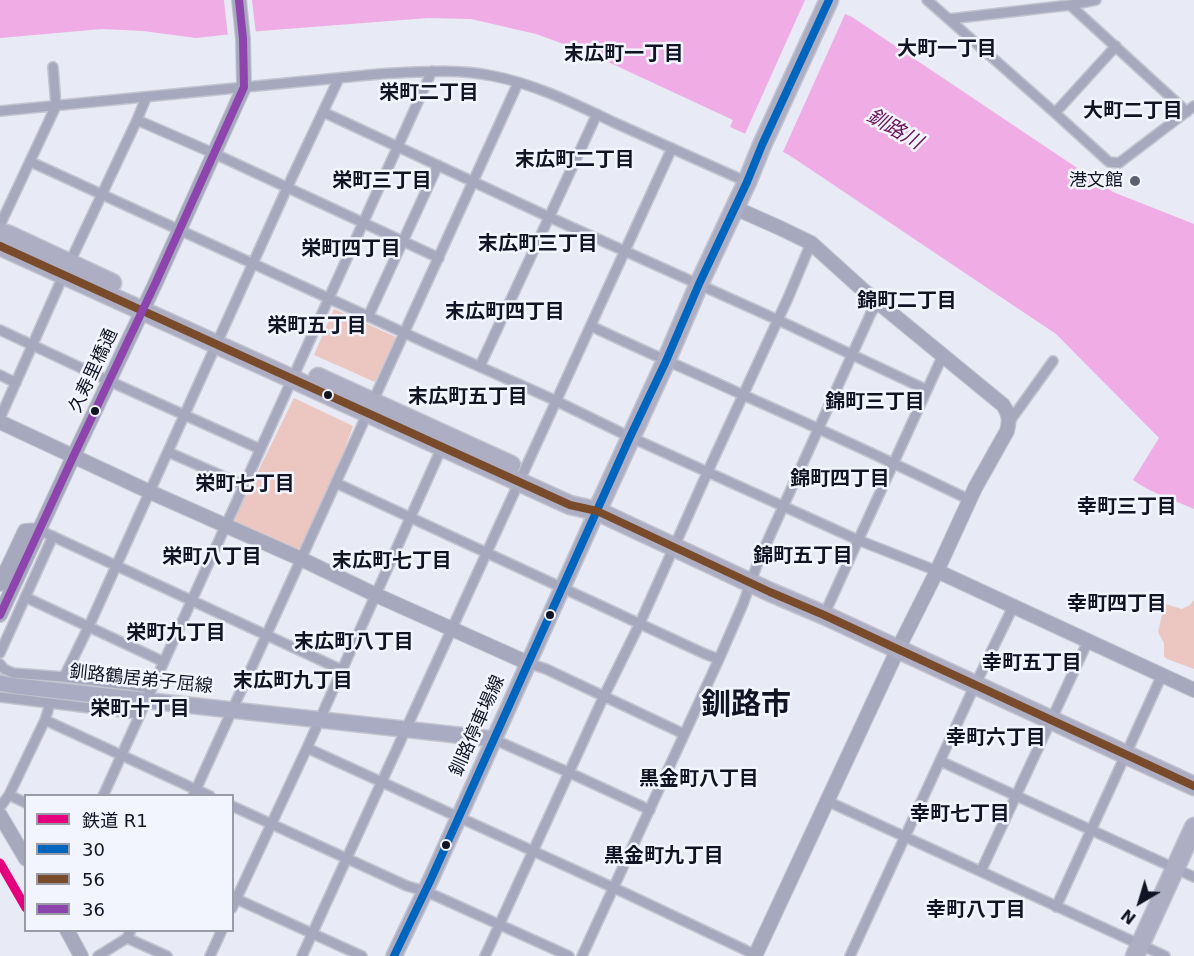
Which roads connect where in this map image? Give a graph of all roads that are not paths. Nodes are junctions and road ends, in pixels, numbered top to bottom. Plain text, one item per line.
1 (239, 0) edge
2 (927, 0) edge
3 (1096, 0) edge
4 (830, 1) edge
5 (1070, 4) junction
6 (949, 19) junction
7 (1116, 46) junction
8 (53, 68) dead end
9 (432, 71) junction
10 (339, 78) junction
11 (518, 83) junction
12 (244, 87) junction
13 (146, 98) junction
14 (56, 106) junction
15 (1191, 109) edge
16 (0, 111) edge
17 (323, 112) junction
18 (1055, 113) junction
19 (597, 114) junction
20 (137, 120) junction
21 (398, 147) junction
22 (672, 148) junction
23 (213, 153) junction
24 (31, 162) junction
25 (438, 165) junction
26 (474, 181) junction
27 (747, 182) junction
28 (287, 188) junction
29 (103, 194) junction
30 (735, 208) junction
31 (549, 217) junction
32 (363, 222) junction
33 (0, 225) edge
34 (179, 230) junction
35 (0, 232) edge
36 (403, 241) junction
37 (811, 243) junction
38 (0, 246) edge
39 (625, 251) junction
40 (439, 258) junction
41 (253, 264) junction
42 (67, 270) junction
43 (699, 284) junction
44 (328, 298) junction
45 (878, 302) junction
46 (145, 305) junction
47 (368, 317) junction
48 (778, 320) junction
49 (591, 326) junction
50 (0, 330) edge
51 (404, 333) junction
52 (219, 339) junction
53 (33, 345) junction
54 (852, 355) junction
55 (943, 355) junction
56 (666, 361) junction
57 (1053, 361) dead end
58 (480, 366) junction
59 (295, 373) junction
60 (0, 375) edge
61 (109, 381) junction
62 (16, 383) junction
63 (927, 390) junction
64 (743, 394) junction
65 (557, 401) junction
66 (370, 407) junction
67 (185, 415) junction
68 (0, 420) edge
69 (1010, 421) junction
70 (818, 429) junction
71 (630, 437) junction
72 (442, 447) junction
73 (260, 449) junction
74 (168, 452) junction
75 (74, 455) junction
76 (894, 463) junction
77 (708, 471) junction
78 (522, 476) junction
79 (336, 483) junction
80 (243, 485) junction
81 (150, 492) junction
82 (970, 500) junction
83 (783, 506) junction
84 (597, 511) junction
85 (410, 518) junction
86 (225, 526) junction
87 (39, 530) junction
88 (53, 536) junction
89 (858, 540) junction
90 (674, 546) junction
91 (487, 553) junction
92 (301, 559) junction
93 (116, 566) junction
94 (937, 571) junction
95 (750, 582) junction
96 (0, 584) edge
97 (562, 588) junction
98 (376, 595) junction
99 (25, 597) junction
100 (192, 601) junction
101 (1013, 607) junction
102 (0, 615) edge
103 (824, 615) junction
104 (640, 623) junction
105 (89, 626) junction
106 (452, 629) junction
107 (266, 636) junction
108 (1088, 641) junction
109 (898, 649) junction
110 (0, 653) edge
111 (719, 659) junction
112 (164, 662) junction
113 (528, 663) junction
114 (0, 664) edge
115 (342, 670) junction
116 (1162, 675) junction
117 (64, 677) junction
118 (0, 683) edge
119 (975, 685) junction
120 (1194, 690) edge
121 (604, 696) junction
122 (0, 697) edge
123 (146, 701) junction
124 (50, 704) junction
125 (232, 709) junction
126 (1051, 719) junction
127 (45, 720) junction
128 (319, 720) junction
129 (405, 729) junction
130 (684, 734) junction
131 (493, 739) junction
132 (307, 748) junction
133 (1126, 754) junction
134 (122, 755) junction
135 (940, 761) junction
136 (570, 773) junction
137 (381, 782) junction
138 (1194, 786) edge
139 (194, 792) edge
140 (103, 794) edge
141 (9, 795) junction
142 (1015, 796) junction
143 (827, 801) junction
144 (24, 802) edge
145 (0, 807) edge
146 (234, 807) edge
147 (650, 810) junction
148 (0, 814) edge
149 (458, 817) junction
150 (272, 824) junction
151 (1194, 827) edge
152 (1091, 831) junction
153 (906, 836) junction
154 (533, 852) junction
155 (24, 856) edge
156 (347, 858) junction
157 (1175, 868) junction
158 (981, 872) junction
159 (1194, 877) edge
160 (613, 888) junction
161 (425, 891) junction
162 (234, 902) edge
163 (1056, 907) junction
164 (499, 925) junction
165 (68, 932) edge
166 (221, 932) edge
167 (312, 933) junction
168 (129, 934) edge
169 (1137, 950) edge
170 (756, 955) edge
171 (81, 956) edge
172 (98, 956) edge
173 (167, 956) edge
174 (210, 956) edge
175 (302, 956) edge
176 (362, 956) edge
177 (394, 956) edge
178 (485, 956) edge
179 (569, 956) edge
180 (582, 956) edge
181 (850, 956) edge
182 (1165, 956) edge

1 - 12 street, 久寿里橋通
2 - 6 street
3 - 5 street
4 - 27 highway
5 - 6 street
5 - 7 street
6 - 18 street
7 - 15 street
7 - 18 street
8 - 14 street
9 - 10 street
9 - 11 street
9 - 21 street
10 - 12 street
10 - 17 street
11 - 19 street
11 - 26 street
12 - 13 street
12 - 23 street, 久寿里橋通
13 - 14 street
13 - 20 street
14 - 16 street
14 - 24 street
15 - 18 street
17 - 21 street
17 - 28 street
19 - 22 street
19 - 31 street
20 - 23 street
20 - 29 street
21 - 25 street
21 - 32 street
22 - 27 street
22 - 39 street
23 - 28 street
23 - 34 street, 久寿里橋通
24 - 29 street
24 - 33 street
25 - 26 street
25 - 36 street
26 - 31 street
26 - 40 street
27 - 30 highway
28 - 32 street
28 - 41 street
29 - 34 street
29 - 42 street
30 - 37 street
30 - 43 highway
31 - 39 street
31 - 58 street
32 - 36 street
32 - 44 street
34 - 41 street
34 - 46 street, 久寿里橋通
35 - 42 highway
36 - 40 street
36 - 47 street
37 - 45 street
37 - 48 street
38 - 42 highway
39 - 43 street
39 - 49 street
40 - 51 street
41 - 44 street
41 - 52 street
42 - 46 highway
42 - 53 street
43 - 48 street
43 - 56 highway
44 - 47 street
44 - 59 street
45 - 54 street
45 - 55 street
46 - 52 highway
46 - 61 street, 久寿里橋通
47 - 51 street
48 - 54 street
48 - 64 street
49 - 56 street
49 - 65 street
50 - 53 street
51 - 58 street
51 - 66 street
52 - 59 highway
52 - 67 street
53 - 61 street
53 - 62 street
54 - 63 street
54 - 70 street
55 - 63 street
55 - 69 street
56 - 64 street
56 - 71 highway
57 - 69 street
58 - 65 street
59 - 66 highway
59 - 73 street
60 - 62 street
61 - 67 street
61 - 75 street, 久寿里橋通
62 - 68 street
63 - 76 street
64 - 70 street
64 - 77 street
65 - 71 street
65 - 78 street
66 - 72 highway
66 - 78 highway
66 - 79 street
67 - 73 street
67 - 74 street
68 - 75 street
69 - 82 street
70 - 76 street
70 - 83 street
71 - 77 street
71 - 84 highway
72 - 78 highway
72 - 85 street
73 - 80 street
74 - 80 street
74 - 81 street
75 - 81 street
75 - 87 street, 久寿里橋通
76 - 82 street
76 - 89 street
77 - 83 street
77 - 90 street
78 - 84 highway
78 - 91 street
79 - 85 street
79 - 92 street
80 - 86 street
81 - 86 street
81 - 93 street
82 - 94 street
83 - 89 street
83 - 95 street
84 - 90 highway
84 - 97 main road, 釧路停車場線
85 - 91 street
85 - 98 street
86 - 92 street
86 - 100 street
87 - 88 street
87 - 96 street
87 - 102 street, 久寿里橋通
88 - 93 street
88 - 99 street
89 - 94 street
89 - 103 street
90 - 95 highway
90 - 104 street
91 - 97 street
91 - 106 street
92 - 98 street
92 - 107 street
93 - 100 street
93 - 105 street
94 - 101 street
94 - 109 street
95 - 103 highway
95 - 111 street
97 - 104 street
97 - 113 main road, 釧路停車場線
98 - 106 street
98 - 115 street
99 - 105 street
99 - 110 street
100 - 107 street
100 - 112 street
101 - 108 street
101 - 119 street
103 - 109 highway
104 - 111 street
104 - 121 street
105 - 112 street
105 - 117 street
106 - 113 street
106 - 129 street
107 - 115 street
107 - 125 street
108 - 116 street
108 - 126 street
109 - 119 highway
109 - 143 street
111 - 130 street
112 - 123 street
113 - 121 street
113 - 131 main road, 釧路停車場線
114 - 117 street
115 - 128 street
116 - 120 street
116 - 133 street
117 - 123 street
118 - 123 main road, 釧路鶴居弟子屈線
119 - 126 highway
119 - 135 street
121 - 130 street
121 - 136 street
122 - 124 street
123 - 124 street
123 - 125 main road, 釧路鶴居弟子屈線
123 - 134 street
124 - 127 street
125 - 128 main road, 釧路鶴居弟子屈線
125 - 139 street
126 - 133 highway
126 - 142 street
127 - 134 street
127 - 141 street
128 - 129 main road, 釧路鶴居弟子屈線
128 - 132 street
129 - 131 main road, 釧路鶴居弟子屈線
129 - 137 street
130 - 147 street
131 - 136 street
131 - 149 main road, 釧路停車場線
132 - 137 street
132 - 150 street
133 - 138 highway
133 - 152 street
134 - 139 street
134 - 140 street
135 - 142 street
135 - 153 street
136 - 147 street
136 - 154 street
137 - 149 street
137 - 156 street
141 - 144 street
141 - 145 street
142 - 152 street
142 - 158 street
143 - 153 street
143 - 170 street
146 - 150 street
147 - 160 street
148 - 155 street
149 - 154 street
149 - 161 main road, 釧路停車場線
150 - 156 street
150 - 162 street
151 - 157 highway
152 - 157 street
152 - 163 street
153 - 158 street
153 - 181 street
154 - 160 street
154 - 164 street
156 - 161 street
156 - 167 street
157 - 159 street
157 - 169 highway
158 - 163 street
160 - 170 street
160 - 180 street
161 - 164 street
161 - 177 main road, 釧路停車場線
162 - 167 street
163 - 169 street
164 - 178 street
164 - 179 street
165 - 171 street
166 - 174 street
167 - 175 street
167 - 176 street
168 - 172 street
168 - 173 street
169 - 182 street

